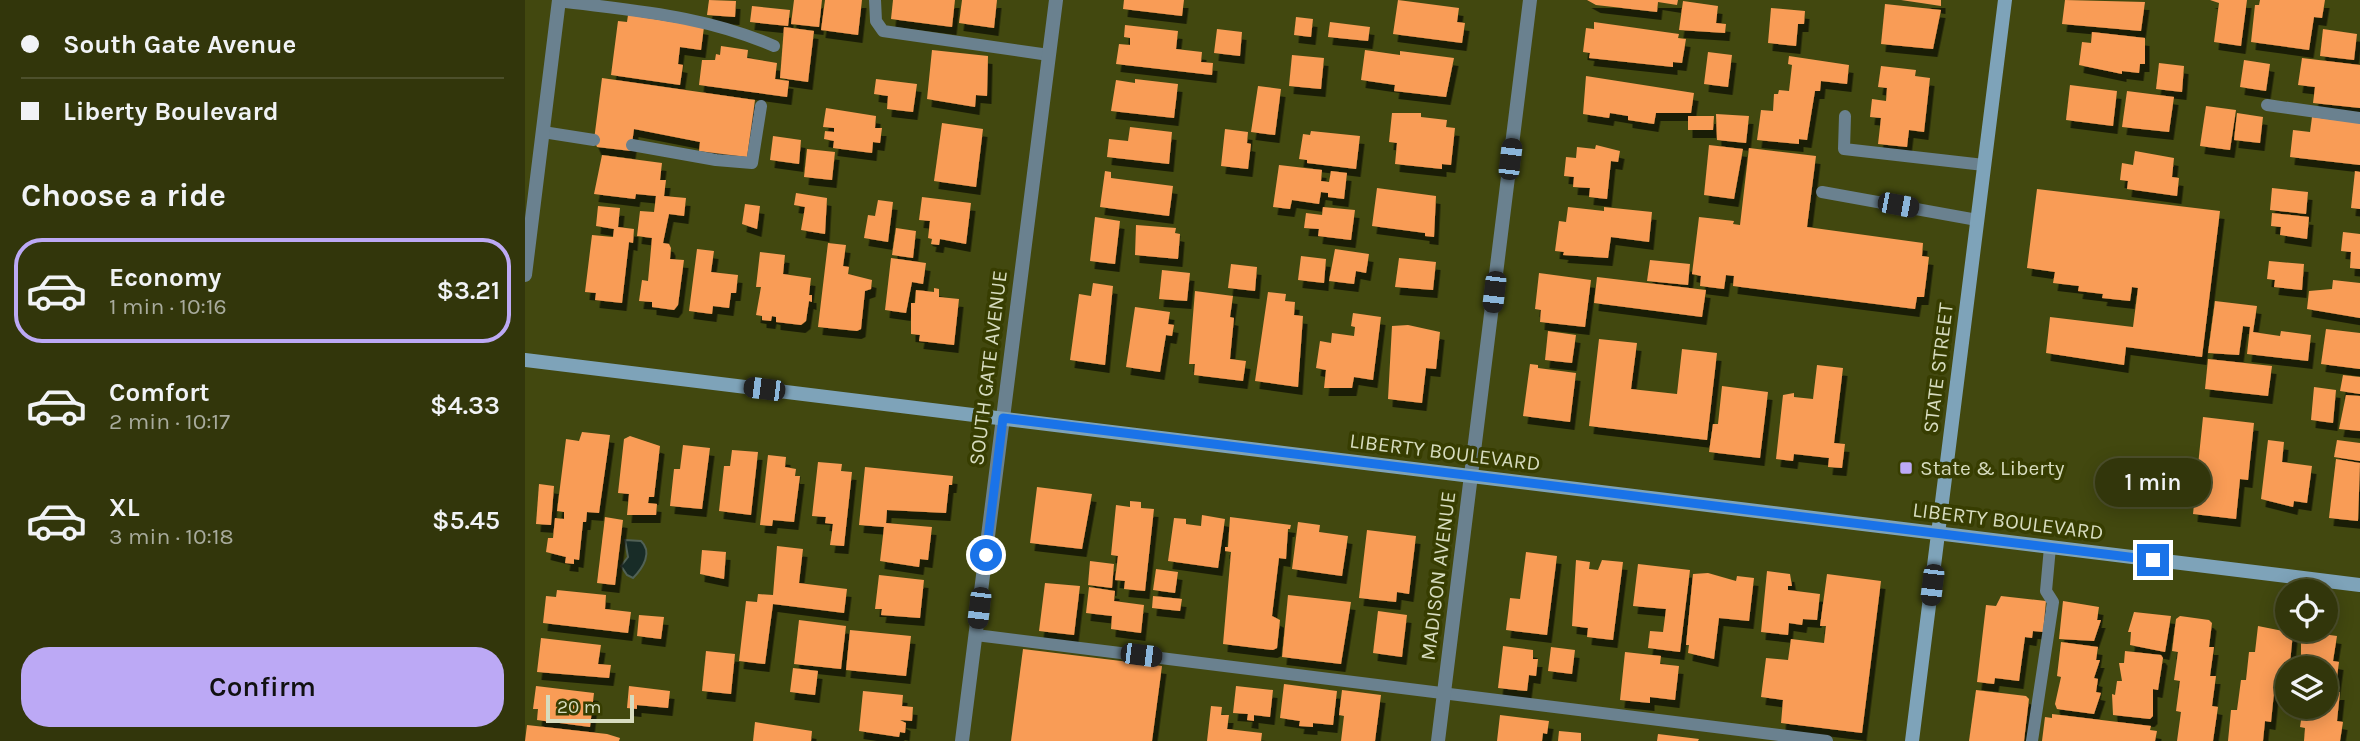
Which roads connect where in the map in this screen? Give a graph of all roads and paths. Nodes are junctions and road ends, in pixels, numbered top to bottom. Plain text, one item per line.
1 (875, 0) edge
2 (1056, 0) edge
3 (1530, 0) edge
4 (2005, 0) edge
5 (559, 1) edge
6 (774, 46) dead end
7 (1049, 55) junction
8 (2267, 105) dead end
9 (761, 106) dead end
10 (1845, 116) dead end
11 (2360, 118) edge
12 (543, 132) junction
13 (594, 140) dead end
14 (632, 145) dead end
15 (1984, 165) junction
16 (1822, 192) dead end
17 (1977, 220) junction
18 (525, 275) edge
19 (525, 360) edge
20 (1003, 418) junction
21 (1471, 477) junction
22 (1938, 533) junction
23 (2050, 547) junction
24 (2360, 585) edge
25 (976, 635) junction
26 (1444, 693) junction
27 (962, 741) edge
28 (1438, 741) edge
29 (1827, 741) edge
30 (1912, 741) edge
31 (2032, 741) edge

1 - 7 lane
2 - 7 street, SOUTH GATE AVENUE
3 - 21 street, MADISON AVENUE
4 - 15 street, STATE STREET
5 - 6 lane
5 - 12 street
7 - 20 street, SOUTH GATE AVENUE
8 - 11 lane
9 - 14 lane
10 - 15 lane
12 - 13 lane
12 - 18 street
15 - 17 street, STATE STREET
16 - 17 lane
17 - 22 street, STATE STREET
19 - 20 street, LIBERTY BOULEVARD
20 - 21 street, LIBERTY BOULEVARD
20 - 25 street, SOUTH GATE AVENUE
21 - 22 street, LIBERTY BOULEVARD
21 - 26 street, MADISON AVENUE
22 - 23 street, LIBERTY BOULEVARD
22 - 30 street, STATE STREET
23 - 24 street, LIBERTY BOULEVARD
23 - 31 lane
25 - 26 lane
25 - 27 street, SOUTH GATE AVENUE
26 - 28 street, MADISON AVENUE
26 - 29 lane

